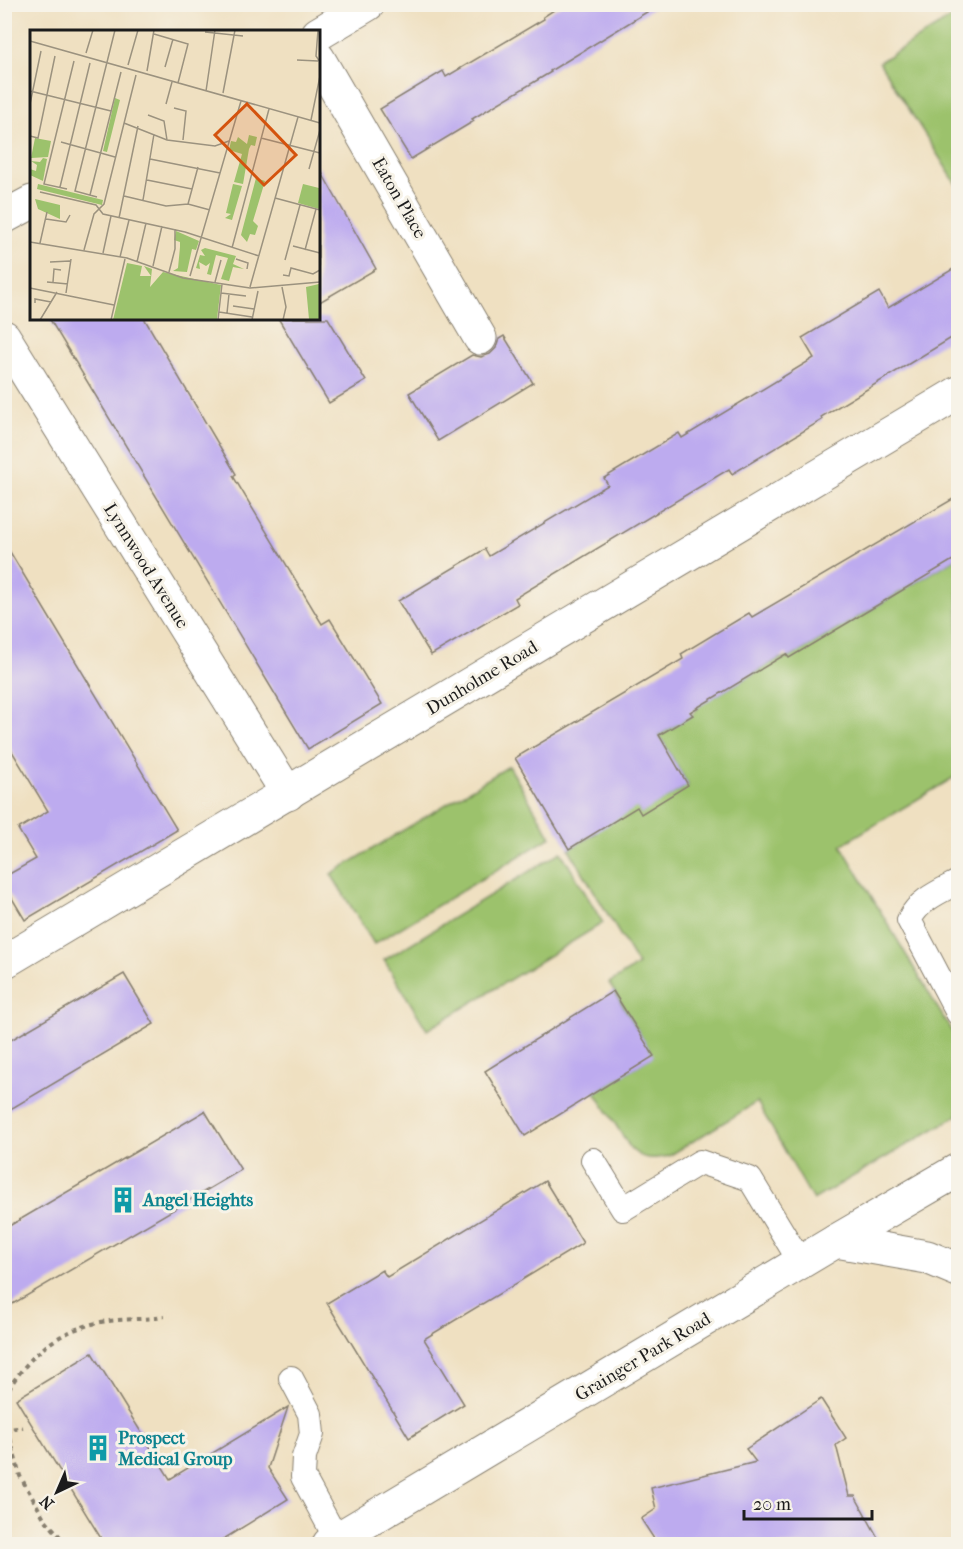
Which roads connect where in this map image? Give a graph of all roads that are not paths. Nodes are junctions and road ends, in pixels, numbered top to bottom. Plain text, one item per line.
1 (368, 4) edge
2 (320, 33) edge
3 (320, 61) edge
4 (30, 203) edge
5 (4, 217) edge
6 (4, 338) edge
7 (480, 338) dead end
8 (958, 393) edge
9 (288, 794) junction
10 (958, 882) edge
11 (4, 962) edge
12 (958, 1013) edge
13 (593, 1160) dead end
14 (958, 1170) edge
15 (836, 1241) junction
16 (801, 1263) junction
17 (958, 1270) edge
18 (291, 1378) dead end
19 (333, 1542) edge

1 - 2 street
3 - 7 street, Eaton Place
4 - 5 street
6 - 9 street, Lynnwood Avenue
8 - 9 street, Dunholme Road
9 - 11 street, Dunholme Road
10 - 12 lane
13 - 16 lane
14 - 15 street, Grainger Park Road
15 - 16 street, Grainger Park Road
15 - 17 street
16 - 19 street, Grainger Park Road
18 - 19 lane

